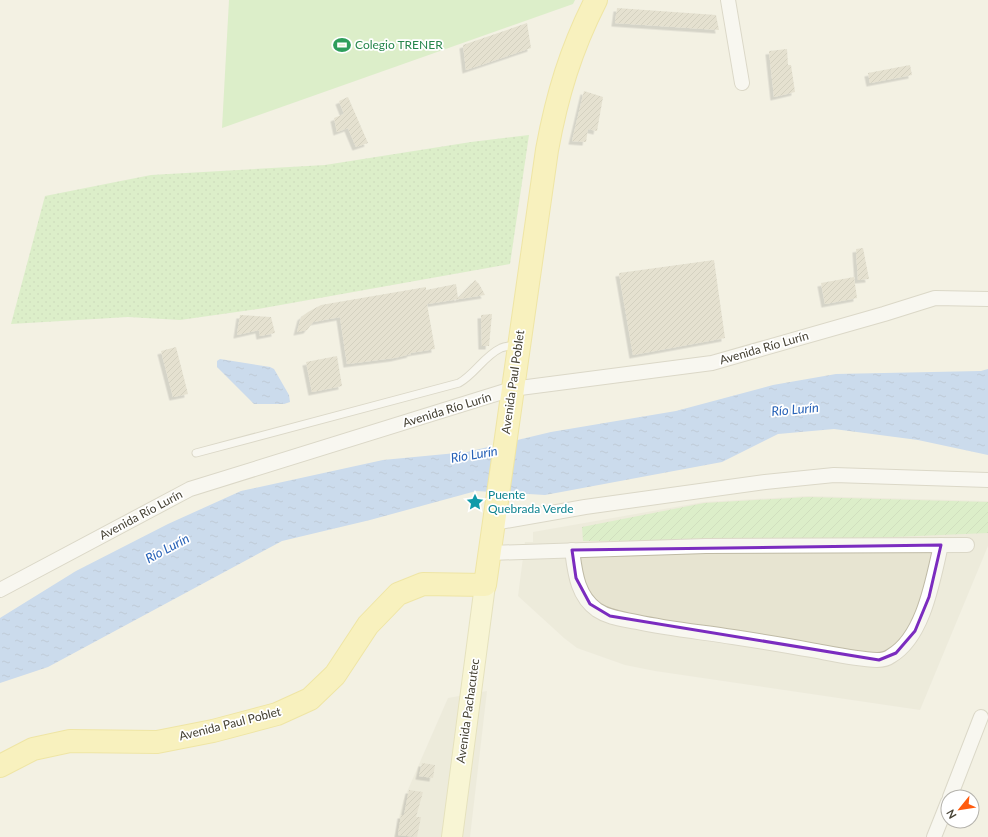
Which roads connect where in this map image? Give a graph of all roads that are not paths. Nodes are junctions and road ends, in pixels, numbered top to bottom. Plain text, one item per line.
1 (596, 0) edge
2 (728, 0) edge
3 (742, 83) dead end
4 (988, 299) edge
5 (519, 344) junction
6 (511, 397) junction
7 (196, 453) dead end
8 (988, 480) edge
9 (495, 516) junction
10 (941, 545) junction
11 (967, 545) dead end
12 (572, 550) junction
13 (490, 553) junction
14 (485, 585) junction
15 (0, 590) edge
16 (981, 717) dead end
17 (0, 766) edge
18 (953, 789) edge
19 (940, 822) edge
20 (452, 837) edge
21 (934, 837) edge

1 - 5 main road, Avenida Paul Poblet
2 - 3 street
4 - 6 street, Avenida Río Lurín
5 - 6 main road, Avenida Paul Poblet
5 - 7 lane
6 - 9 main road, Avenida Paul Poblet
6 - 15 street, Avenida Río Lurín
8 - 9 street
9 - 13 main road, Avenida Paul Poblet
10 - 11 street
10 - 12 street
10 - 12 street
12 - 13 street
13 - 14 main road, Avenida Paul Poblet
14 - 17 main road, Avenida Paul Poblet
14 - 20 main road, Avenida Pachacutec
16 - 18 street
19 - 21 street

